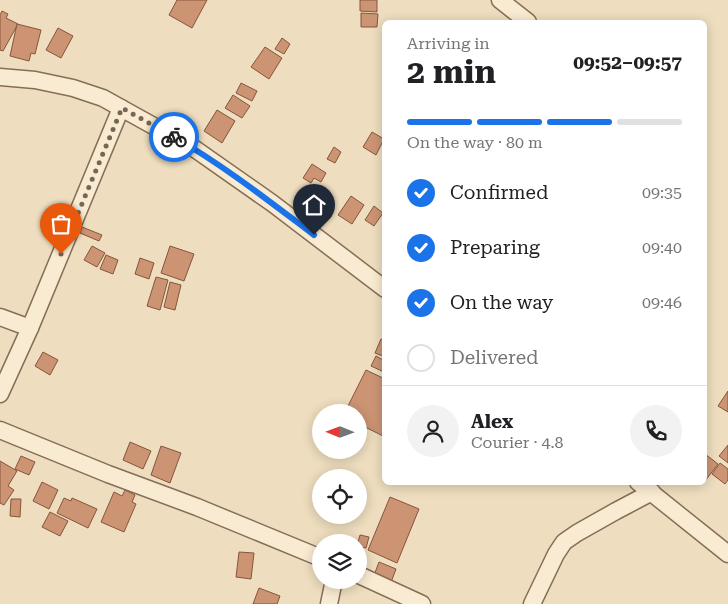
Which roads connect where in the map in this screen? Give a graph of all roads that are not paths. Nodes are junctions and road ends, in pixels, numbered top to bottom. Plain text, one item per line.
1 (500, 0) edge
2 (525, 20) edge
3 (0, 77) edge
4 (122, 108) junction
5 (382, 287) edge
6 (0, 317) edge
7 (30, 328) junction
8 (0, 394) edge
9 (0, 430) edge
10 (642, 485) edge
11 (652, 492) junction
12 (312, 554) edge
13 (728, 554) edge
14 (367, 579) edge
15 (332, 589) edge
16 (329, 604) edge
17 (422, 604) edge
18 (532, 604) edge

1 - 2 street
3 - 4 street
4 - 5 street
4 - 7 street
6 - 7 street
7 - 8 street
9 - 12 street
10 - 11 street
11 - 13 street
11 - 18 street
14 - 17 street
15 - 16 street

